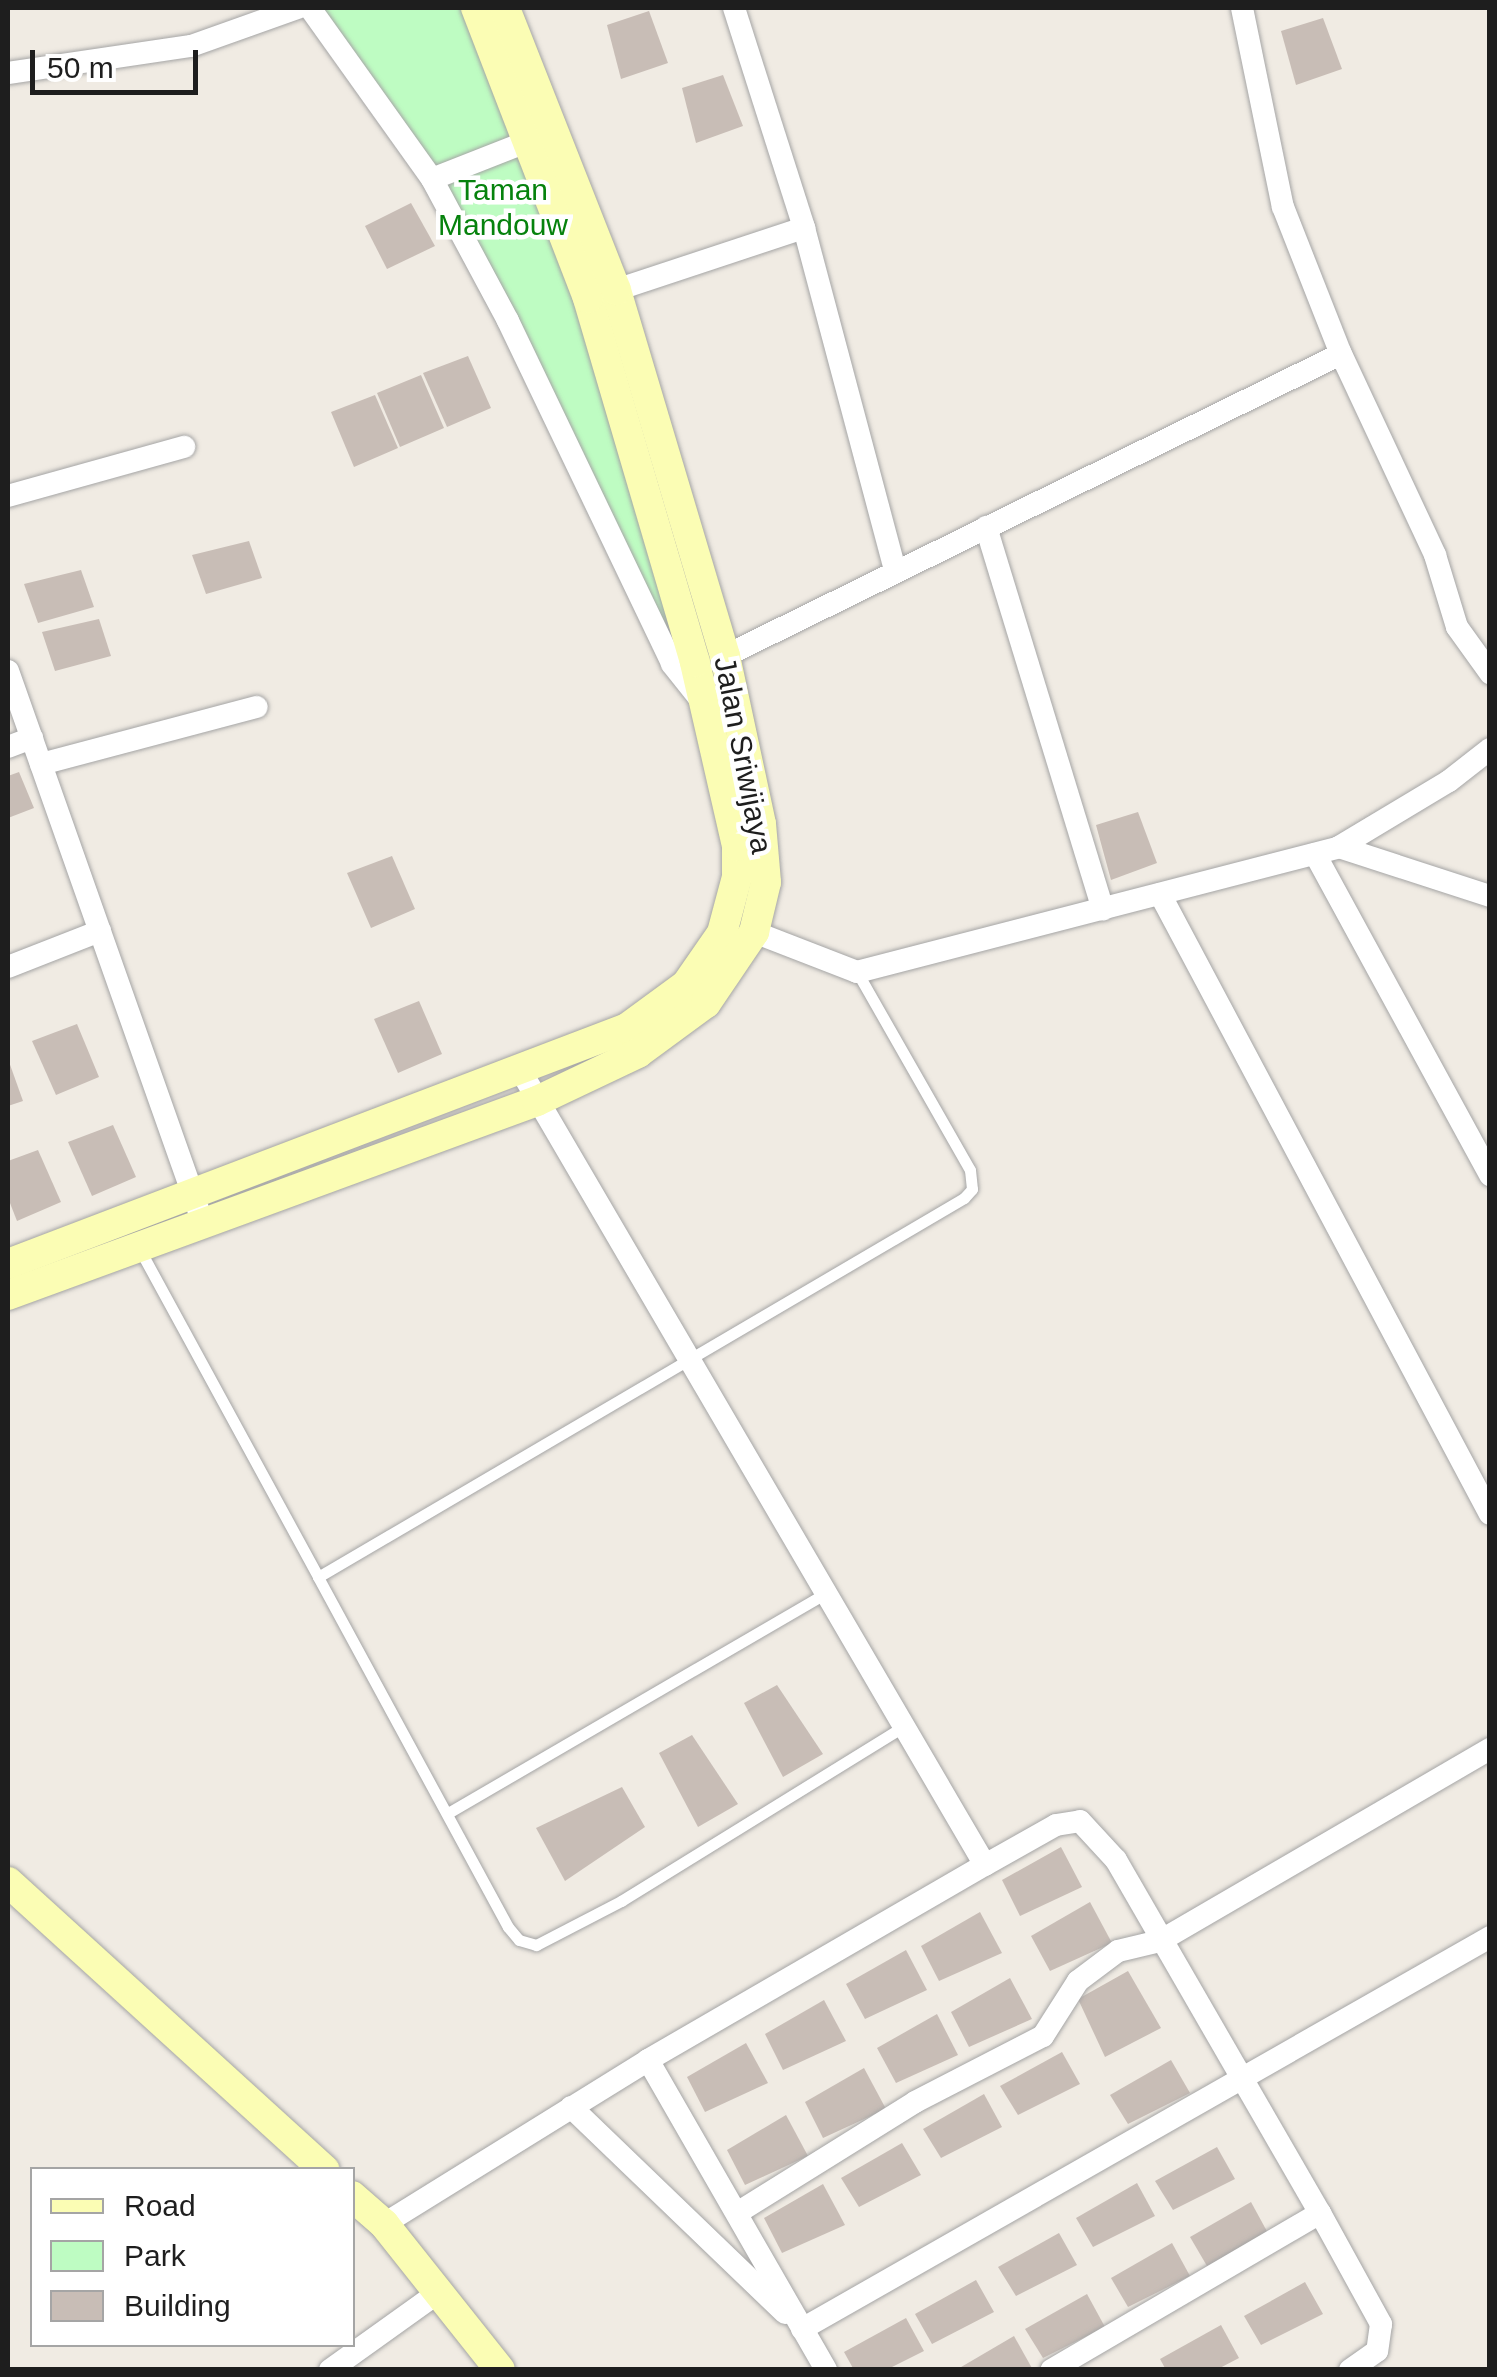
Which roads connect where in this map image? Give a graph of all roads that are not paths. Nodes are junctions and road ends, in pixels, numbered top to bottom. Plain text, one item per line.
1 (298, 8) edge
2 (310, 8) edge
3 (476, 8) edge
4 (505, 8) edge
5 (734, 8) edge
6 (1242, 8) edge
7 (8, 73) edge
8 (531, 140) junction
9 (432, 179) junction
10 (804, 228) junction
11 (616, 290) junction
12 (1341, 354) junction
13 (184, 446) dead end
14 (8, 496) edge
15 (986, 527) junction
16 (896, 571) junction
17 (725, 656) junction
18 (8, 671) edge
19 (1490, 673) edge
20 (705, 705) junction
21 (256, 707) dead end
22 (32, 738) junction
23 (8, 747) edge
24 (1490, 748) edge
25 (41, 764) junction
26 (1339, 847) junction
27 (1315, 854) junction
28 (1160, 894) junction
29 (1490, 896) edge
30 (1103, 910) junction
31 (100, 931) junction
32 (754, 932) junction
33 (8, 967) edge
34 (857, 972) junction
35 (522, 1073) junction
36 (536, 1101) junction
37 (1490, 1174) edge
38 (192, 1192) junction
39 (202, 1222) junction
40 (137, 1245) junction
41 (8, 1264) edge
42 (8, 1295) edge
43 (689, 1361) junction
44 (1490, 1514) edge
45 (318, 1577) junction
46 (822, 1595) junction
47 (904, 1726) junction
48 (1490, 1749) edge
49 (448, 1813) junction
50 (985, 1865) junction
51 (8, 1882) edge
52 (1490, 1937) edge
53 (1160, 1940) junction
54 (648, 2060) junction
55 (1241, 2078) junction
56 (572, 2106) junction
57 (321, 2167) edge
58 (355, 2199) edge
59 (737, 2213) junction
60 (1320, 2213) junction
61 (384, 2224) junction
62 (439, 2292) junction
63 (802, 2329) junction
64 (330, 2370) edge
65 (500, 2370) edge
66 (826, 2370) edge
67 (1051, 2370) edge
68 (1350, 2370) edge

1 - 7 street
2 - 9 street
3 - 8 main road, Jalan Sriwijaya
4 - 11 main road, Jalan Sriwijaya
5 - 10 street
6 - 12 street
8 - 9 street
8 - 20 main road, Jalan Sriwijaya
9 - 20 street
10 - 11 street
10 - 16 street
11 - 17 main road, Jalan Sriwijaya
12 - 15 street
12 - 19 street
13 - 14 street
15 - 16 street
15 - 30 street
16 - 17 street
17 - 32 main road, Jalan Sriwijaya
18 - 22 street
20 - 35 main road, Jalan Sriwijaya
21 - 25 street
22 - 23 street
22 - 25 street
24 - 26 street
25 - 31 street
26 - 27 street
26 - 29 street
27 - 28 street
27 - 37 street
28 - 30 street
28 - 44 street
30 - 34 street
31 - 33 street
31 - 38 street
32 - 34 street
32 - 36 main road, Jalan Sriwijaya
34 - 43 lane
35 - 36 street
35 - 38 main road, Jalan Sriwijaya
36 - 39 main road, Jalan Sriwijaya
36 - 43 street
38 - 39 street
38 - 41 main road, Jalan Sriwijaya
39 - 40 main road, Jalan Sriwijaya
40 - 42 main road, Jalan Sriwijaya
40 - 45 lane
43 - 45 lane
43 - 46 street
45 - 49 lane
46 - 47 street
46 - 49 lane
47 - 49 lane
47 - 50 street
48 - 53 street
50 - 53 street
50 - 54 street
51 - 57 main road
52 - 55 street
53 - 55 street
53 - 59 street
54 - 56 street
54 - 59 street
55 - 60 street
55 - 63 street
56 - 61 street
56 - 63 street
58 - 61 main road
59 - 63 street
60 - 67 street
60 - 68 street
61 - 62 main road
62 - 64 street
62 - 65 main road
63 - 66 street

